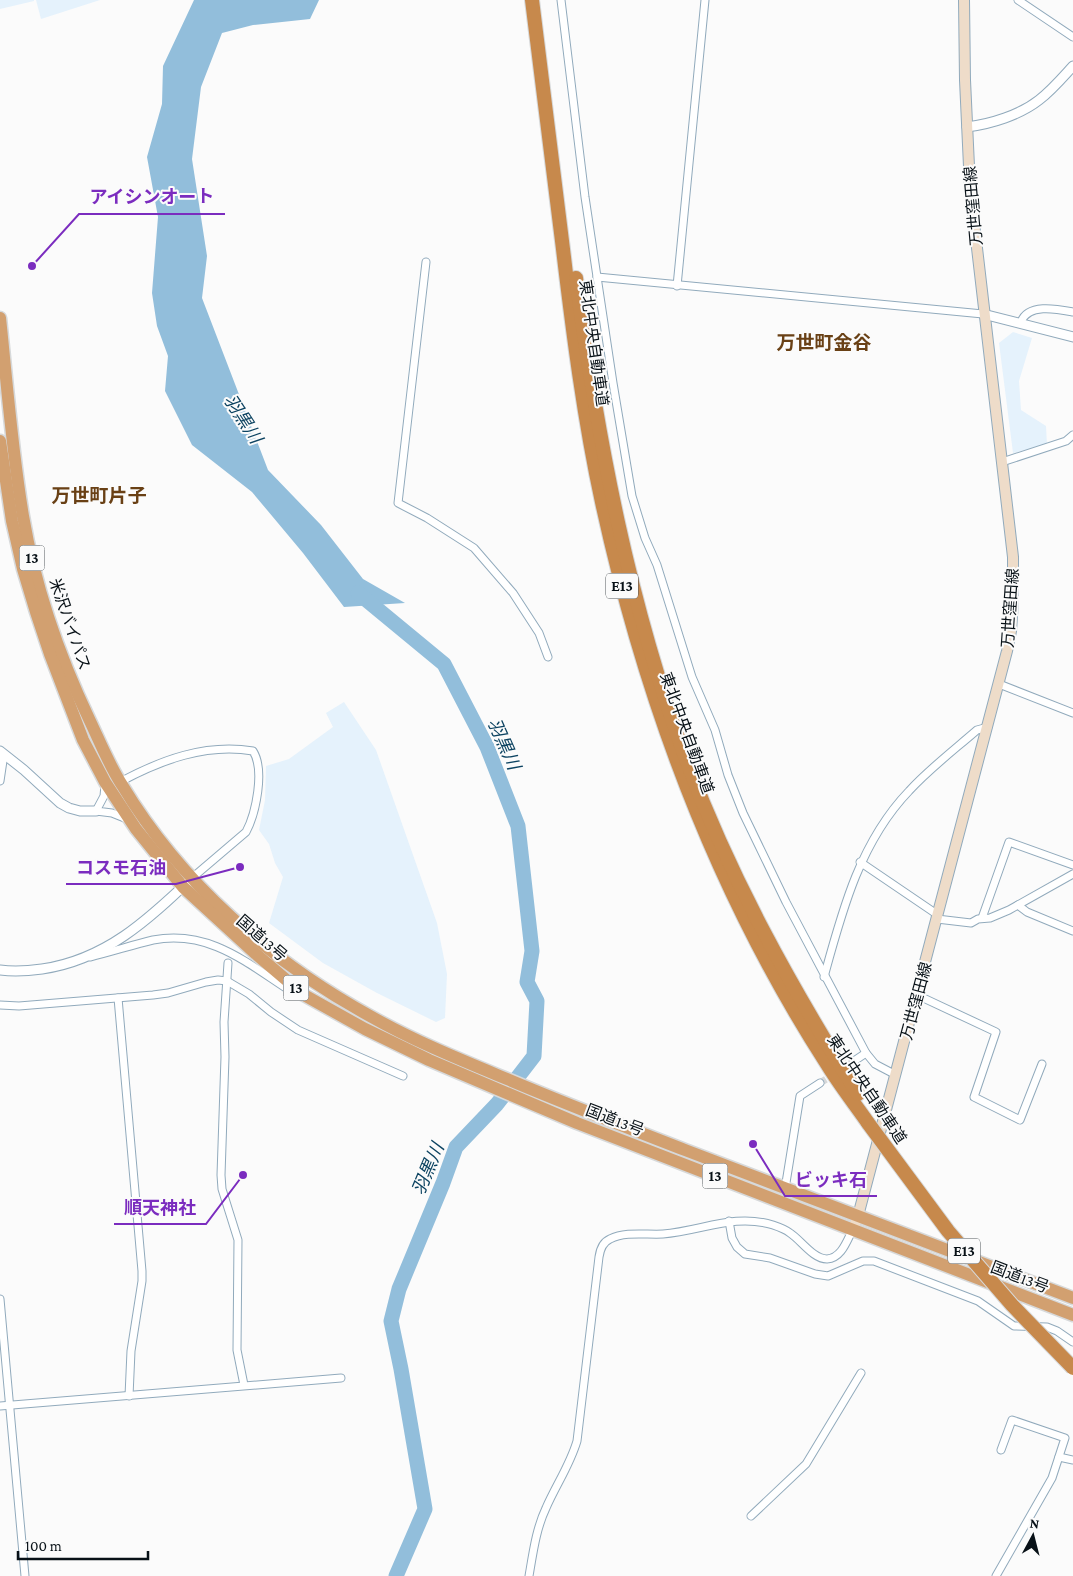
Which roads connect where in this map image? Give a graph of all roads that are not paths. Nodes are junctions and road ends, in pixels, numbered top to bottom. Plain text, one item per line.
1 (532, 0) edge
2 (540, 0) edge
3 (561, 0) edge
4 (705, 0) edge
5 (964, 0) edge
6 (1018, 0) edge
7 (1073, 36) edge
8 (1073, 66) edge
9 (966, 127) junction
10 (426, 262) dead end
11 (597, 277) junction
12 (676, 286) junction
13 (1073, 312) edge
14 (983, 314) junction
15 (0, 318) edge
16 (1021, 322) junction
17 (1073, 337) edge
18 (1073, 435) edge
19 (0, 441) edge
20 (1002, 462) junction
21 (548, 657) dead end
22 (999, 684) junction
23 (1073, 713) edge
24 (988, 727) junction
25 (2, 753) edge
26 (0, 781) edge
27 (105, 782) junction
28 (120, 782) junction
29 (96, 811) junction
30 (131, 821) junction
31 (860, 862) junction
32 (1073, 865) edge
33 (1073, 874) edge
34 (188, 883) junction
35 (1018, 905) junction
36 (938, 917) junction
37 (982, 918) junction
38 (1073, 931) edge
39 (86, 958) junction
40 (228, 963) dead end
41 (0, 970) edge
42 (824, 977) junction
43 (227, 981) junction
44 (917, 995) junction
45 (118, 998) junction
46 (318, 1004) junction
47 (0, 1005) edge
48 (866, 1053) junction
49 (854, 1061) tunnel mouth
50 (1042, 1064) dead end
51 (896, 1075) junction
52 (403, 1076) dead end
53 (820, 1082) tunnel mouth
54 (580, 1117) junction
55 (871, 1120) junction
56 (785, 1189) junction
57 (858, 1216) junction
58 (729, 1221) junction
59 (853, 1229) junction
60 (1073, 1298) edge
61 (0, 1299) edge
62 (1073, 1315) edge
63 (1073, 1342) edge
64 (1073, 1357) edge
65 (1073, 1368) edge
66 (861, 1373) dead end
67 (341, 1378) dead end
68 (244, 1385) junction
69 (130, 1396) junction
70 (0, 1406) edge
71 (10, 1406) junction
72 (1001, 1450) dead end
73 (1059, 1457) junction
74 (1073, 1460) edge
75 (751, 1516) dead end
76 (25, 1576) edge
77 (529, 1576) edge
78 (996, 1576) edge

1 - 55 highway, 東北中央自動車道 / E13
2 - 55 highway, 東北中央自動車道 / E13
3 - 11 street
4 - 12 street
5 - 9 main road, 万世窪田線
6 - 7 street
8 - 9 street
9 - 14 main road, 万世窪田線
10 - 21 street
11 - 12 street
11 - 42 street
12 - 14 street
13 - 16 street
14 - 16 street
14 - 20 main road, 万世窪田線
15 - 28 highway, 米沢バイパス / 13
16 - 17 street
18 - 20 street
19 - 27 highway, 米沢バイパス / 13
20 - 22 main road, 万世窪田線
22 - 23 street
22 - 24 main road, 万世窪田線
24 - 31 street
24 - 36 main road, 万世窪田線
25 - 26 street
25 - 29 street
27 - 29 street
27 - 30 highway, 米沢バイパス / 13
28 - 34 highway, 米沢バイパス / 13
28 - 34 street
29 - 30 street
30 - 34 highway, 米沢バイパス / 13
31 - 36 street
31 - 42 street
32 - 37 street
33 - 35 street
34 - 39 street
34 - 46 highway, 国道13号 / 13
34 - 54 highway, 国道13号 / 13
35 - 37 street
35 - 38 street
36 - 37 street
36 - 44 main road, 万世窪田線
39 - 41 street
39 - 46 street
40 - 43 street
42 - 48 street
43 - 45 street
43 - 52 street
43 - 68 street
44 - 50 street
44 - 51 main road, 万世窪田線
45 - 47 street
45 - 69 street
46 - 54 highway, 国道13号 / 13
48 - 49 street
48 - 51 street
51 - 57 main road, 万世窪田線
53 - 56 street
54 - 56 highway, 国道13号 / 13
54 - 59 highway, 国道13号 / 13
55 - 64 highway, 東北中央自動車道 / E13
55 - 65 highway, 東北中央自動車道 / E13, bridge
56 - 57 highway, 国道13号 / 13
57 - 59 main road, 万世窪田線
57 - 60 highway, 国道13号 / 13
58 - 59 street
58 - 63 street
58 - 77 street
59 - 62 highway, 国道13号 / 13
61 - 71 street
66 - 75 street
67 - 68 street
68 - 69 street
69 - 71 street
70 - 71 street
71 - 76 street
72 - 73 street
73 - 74 street
73 - 78 street

